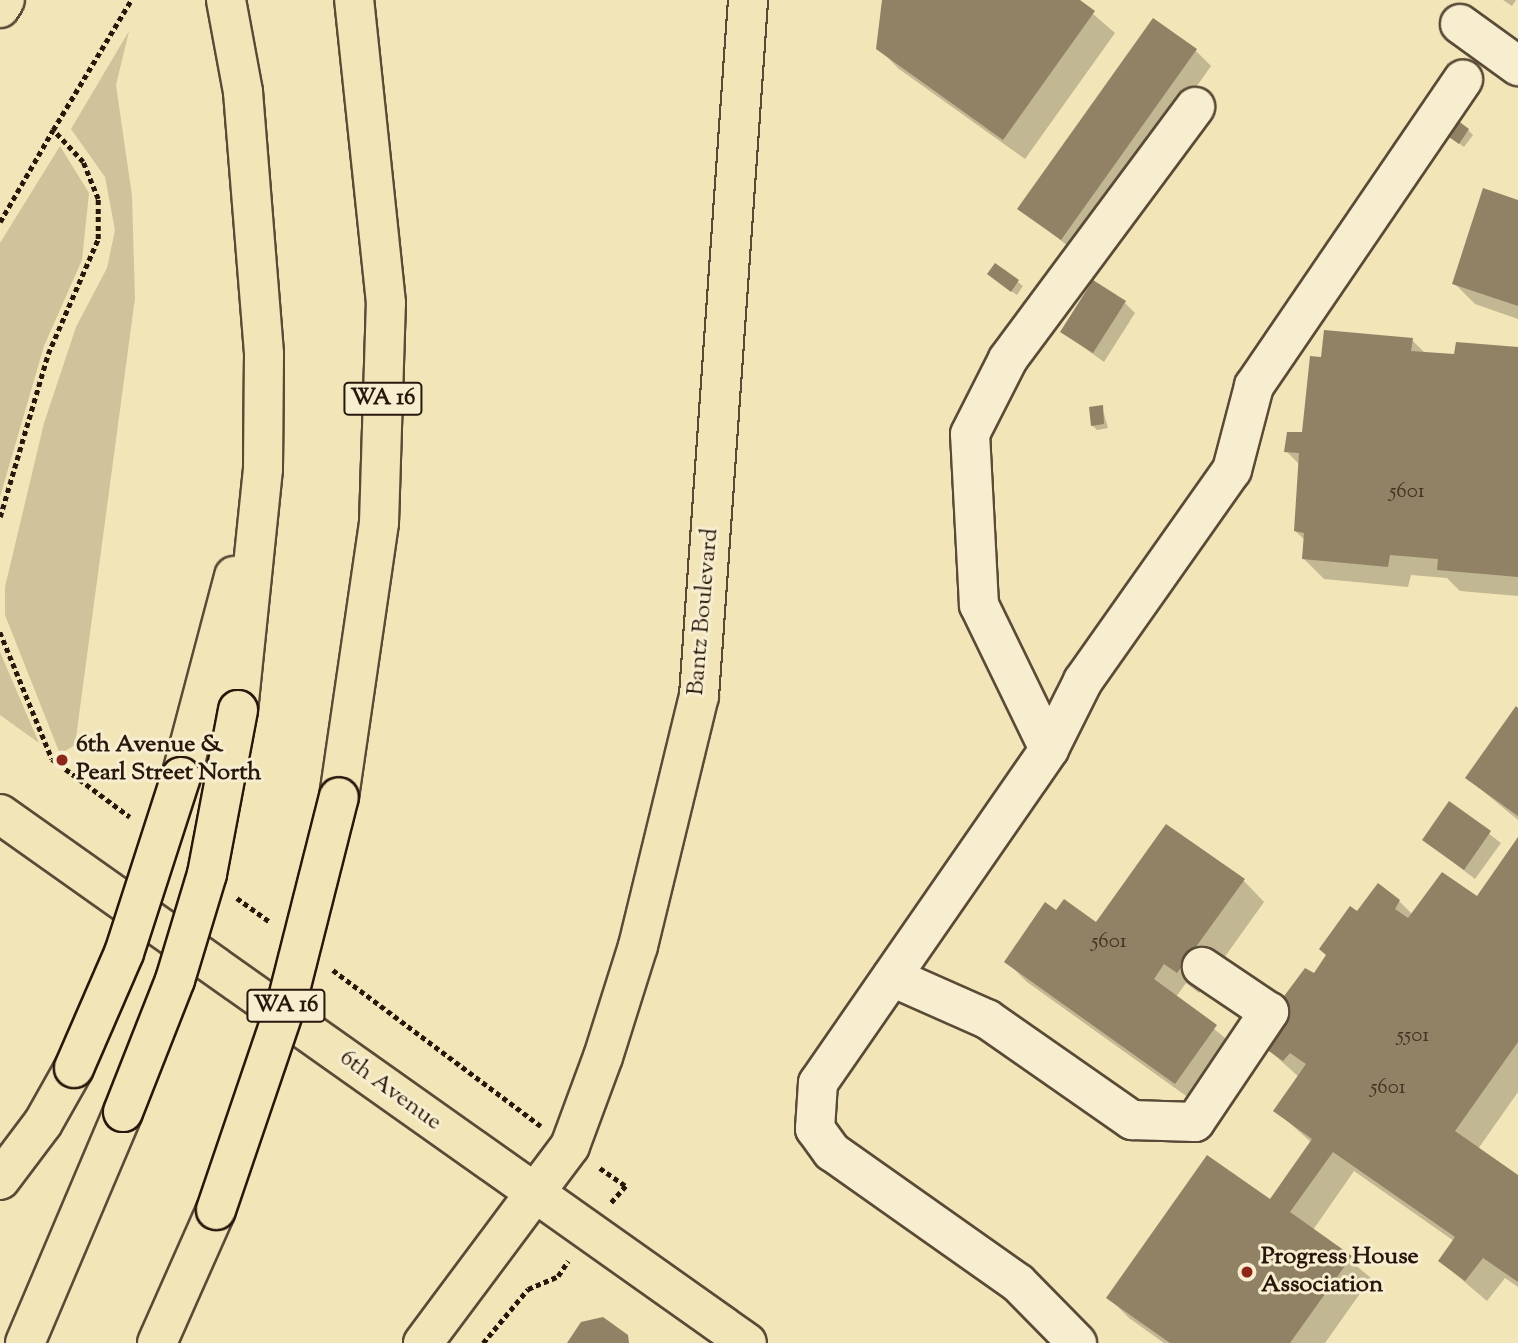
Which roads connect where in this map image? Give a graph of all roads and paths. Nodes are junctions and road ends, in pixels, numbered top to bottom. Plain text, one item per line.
1 (5, 0) edge
2 (131, 0) edge
3 (226, 0) edge
4 (354, 0) edge
5 (748, 0) edge
6 (0, 8) edge
7 (1460, 24) dead end
8 (1518, 66) edge
9 (1463, 80) dead end
10 (1195, 107) dead end
11 (53, 130) junction
12 (0, 222) edge
13 (263, 469) junction
14 (0, 517) edge
15 (0, 632) edge
16 (1049, 750) junction
17 (52, 759) dead end
18 (0, 814) edge
19 (1202, 967) dead end
20 (892, 977) junction
21 (0, 1181) edge
22 (534, 1194) junction
23 (558, 1276) dead end
24 (25, 1343) edge
25 (157, 1343) edge
26 (423, 1343) edge
27 (483, 1343) edge
28 (747, 1343) edge
29 (1077, 1343) edge

1 - 6 main road
2 - 11 path
3 - 13 main road
4 - 25 main road, WA 16, bridge
5 - 22 main road, Bantz Boulevard
7 - 8 street
9 - 16 street
10 - 16 street
11 - 12 path
11 - 14 path
13 - 21 main road, bridge
13 - 24 main road, bridge
15 - 17 path
16 - 20 street
18 - 22 main road, 6th Avenue
19 - 20 street
20 - 29 street
22 - 26 main road, Bantz Boulevard
22 - 28 main road, 6th Avenue
23 - 27 path

